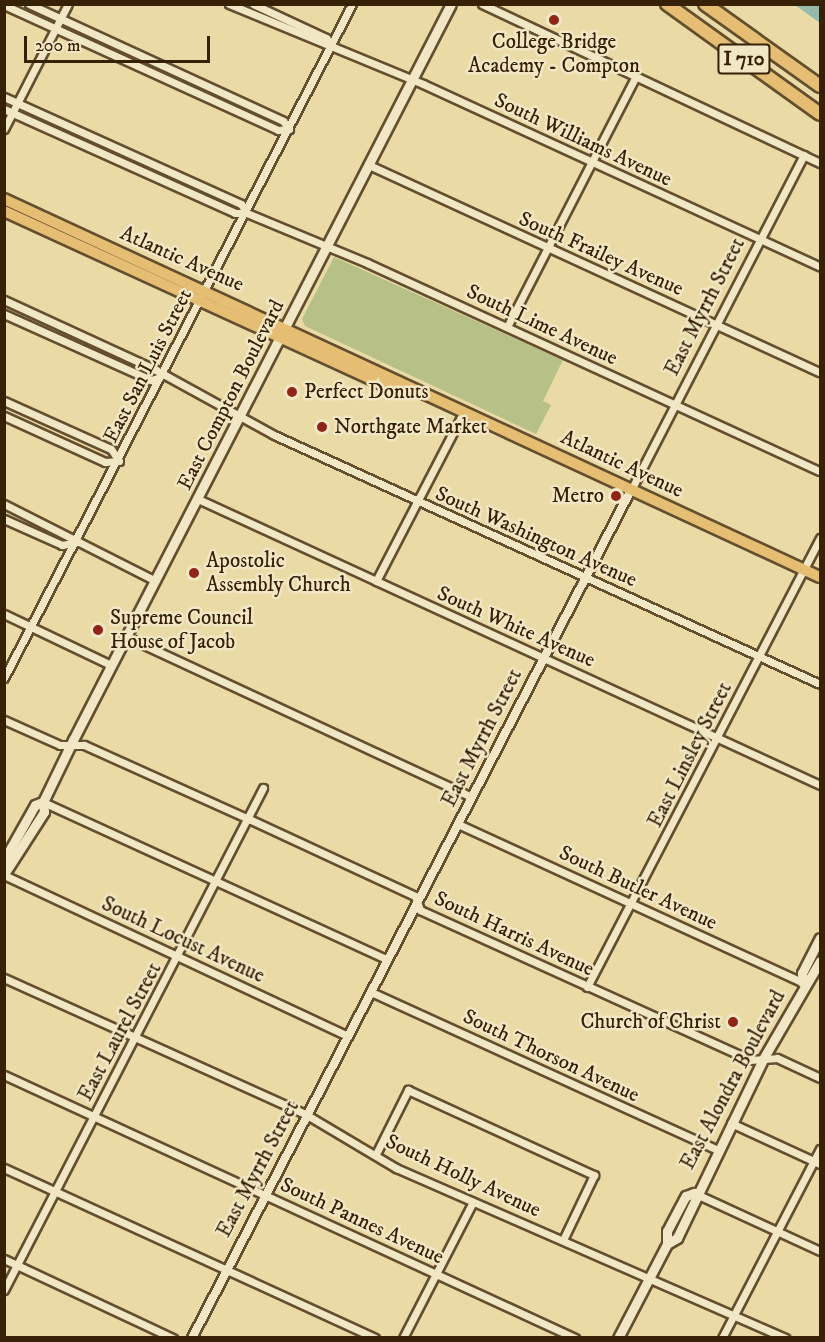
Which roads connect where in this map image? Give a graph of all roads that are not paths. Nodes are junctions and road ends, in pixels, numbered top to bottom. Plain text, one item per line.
1 (29, 4) edge
2 (68, 4) edge
3 (229, 4) edge
4 (253, 4) edge
5 (352, 4) edge
6 (451, 4) edge
7 (482, 4) edge
8 (667, 4) edge
9 (705, 4) edge
10 (4, 5) edge
11 (60, 20) junction
12 (56, 29) junction
13 (332, 46) junction
14 (766, 47) junction
15 (635, 78) junction
16 (820, 79) edge
17 (412, 80) junction
18 (820, 86) edge
19 (4, 97) edge
20 (18, 104) junction
21 (4, 108) edge
22 (13, 113) junction
23 (820, 114) edge
24 (4, 129) edge
25 (289, 129) junction
26 (804, 155) junction
27 (592, 162) junction
28 (820, 163) edge
29 (369, 165) junction
30 (4, 199) edge
31 (4, 211) edge
32 (247, 213) junction
33 (760, 239) junction
34 (326, 247) junction
35 (548, 248) junction
36 (820, 267) edge
37 (202, 295) junction
38 (4, 300) edge
39 (4, 314) edge
40 (716, 325) junction
41 (507, 327) junction
42 (282, 333) junction
43 (820, 372) edge
44 (160, 377) junction
45 (4, 401) edge
46 (675, 405) junction
47 (463, 413) junction
48 (4, 416) edge
49 (240, 417) junction
50 (119, 461) junction
51 (820, 471) edge
52 (631, 490) junction
53 (198, 499) junction
54 (417, 501) junction
55 (4, 504) edge
56 (4, 519) edge
57 (820, 538) edge
58 (77, 543) junction
59 (805, 570) junction
60 (820, 577) edge
61 (585, 578) junction
62 (376, 580) junction
63 (156, 581) junction
64 (4, 614) edge
65 (32, 627) junction
66 (127, 638) junction
67 (760, 655) junction
68 (543, 659) junction
69 (111, 665) junction
70 (4, 678) edge
71 (820, 684) edge
72 (4, 720) edge
73 (717, 738) junction
74 (71, 745) junction
75 (820, 785) edge
76 (263, 789) dead end
77 (472, 797) junction
78 (43, 801) junction
79 (249, 819) junction
80 (458, 824) junction
81 (4, 860) edge
82 (4, 875) edge
83 (216, 881) junction
84 (417, 902) junction
85 (631, 904) junction
86 (820, 938) edge
87 (178, 955) junction
88 (386, 959) junction
89 (820, 961) edge
90 (4, 978) edge
91 (803, 983) junction
92 (587, 987) junction
93 (371, 992) junction
94 (347, 1036) junction
95 (135, 1039) junction
96 (763, 1059) junction
97 (4, 1075) edge
98 (820, 1078) edge
99 (307, 1115) junction
100 (94, 1117) junction
101 (731, 1123) junction
102 (820, 1149) edge
103 (717, 1150) junction
104 (376, 1154) junction
105 (817, 1163) edge
106 (4, 1168) edge
107 (55, 1191) junction
108 (694, 1193) junction
109 (265, 1194) junction
110 (473, 1202) junction
111 (778, 1231) junction
112 (562, 1240) junction
113 (820, 1251) edge
114 (4, 1259) edge
115 (18, 1265) junction
116 (226, 1270) junction
117 (436, 1273) junction
118 (650, 1276) junction
119 (4, 1290) edge
120 (734, 1315) junction
121 (173, 1338) edge
122 (192, 1338) edge
123 (375, 1338) edge
124 (402, 1338) edge
125 (575, 1338) edge
126 (618, 1338) edge
127 (722, 1338) edge
128 (785, 1338) edge

1 - 11 street
2 - 11 street
3 - 13 street, South Williams Avenue
4 - 13 street, South Williams Avenue
5 - 13 street, East San Luis Street
6 - 17 main road, East Compton Boulevard
7 - 15 street
8 - 23 highway, I 710
9 - 14 highway, I 710
10 - 12 street
11 - 12 street
11 - 25 street
12 - 20 street
12 - 25 street
13 - 17 street, South Williams Avenue
13 - 25 street, East San Luis Street
14 - 16 highway
14 - 18 highway, I 710
15 - 26 street
15 - 27 street
17 - 27 street, South Williams Avenue
17 - 29 main road, East Compton Boulevard
19 - 20 street, South Lime Avenue
20 - 22 street
20 - 32 street, South Lime Avenue
21 - 22 street, South Lime Avenue
22 - 24 street
22 - 32 street, South Lime Avenue
25 - 32 street, East San Luis Street
26 - 28 street
26 - 33 street, East Myrrh Street
27 - 33 street, South Williams Avenue
27 - 35 street
29 - 34 main road, East Compton Boulevard
29 - 35 street, South Frailey Avenue
30 - 37 main road, Atlantic Avenue
31 - 37 main road, Atlantic Avenue
32 - 34 street, South Lime Avenue
32 - 37 street, East San Luis Street
33 - 36 street, South Williams Avenue
33 - 40 street, East Myrrh Street
34 - 41 street, South Lime Avenue
34 - 42 main road, East Compton Boulevard
35 - 40 street, South Frailey Avenue
35 - 41 street
37 - 42 main road, Atlantic Avenue
37 - 44 street, East San Luis Street
38 - 44 street, South Washington Avenue
39 - 44 street
40 - 43 street, South Frailey Avenue
40 - 46 street, East Myrrh Street
41 - 46 street, South Lime Avenue
42 - 47 main road, Atlantic Avenue
42 - 49 main road, East Compton Boulevard
44 - 49 street, South Washington Avenue
44 - 50 street, East San Luis Street
45 - 50 street
46 - 51 street, South Lime Avenue
46 - 52 street, East Myrrh Street
47 - 52 main road, Atlantic Avenue
47 - 54 street
48 - 50 street
49 - 53 main road, East Compton Boulevard
49 - 54 street, South Washington Avenue
50 - 58 street, East San Luis Street
52 - 59 main road, Atlantic Avenue
52 - 61 street, East Myrrh Street
53 - 62 street, South White Avenue
53 - 63 main road, East Compton Boulevard
54 - 61 street, South Washington Avenue
54 - 62 street
55 - 58 street
56 - 58 street
57 - 59 street, East Linsley Street
58 - 63 street
58 - 65 street, East San Luis Street
59 - 60 main road, Atlantic Avenue
59 - 67 street, East Linsley Street
61 - 67 street, South Washington Avenue
61 - 68 street, East Myrrh Street
62 - 68 street, South White Avenue
63 - 66 main road, East Compton Boulevard
64 - 65 street
65 - 69 street
65 - 70 street, East San Luis Street
66 - 69 main road, East Compton Boulevard
66 - 77 street
67 - 71 street, South Washington Avenue
67 - 73 street, East Linsley Street
68 - 73 street, South White Avenue
68 - 77 street, East Myrrh Street
69 - 74 main road, East Compton Boulevard
72 - 74 street, South Harris Avenue
73 - 75 street, South White Avenue
73 - 85 street, East Linsley Street
74 - 78 main road, East Compton Boulevard
74 - 79 street, South Harris Avenue
76 - 79 street, East Laurel Street
77 - 80 street, East Myrrh Street
78 - 81 main road, East Compton Boulevard
78 - 82 main road, East Compton Boulevard
78 - 83 street
79 - 83 street, East Laurel Street
79 - 84 street, South Harris Avenue
80 - 84 street, East Myrrh Street
80 - 85 street, South Butler Avenue
82 - 87 street, South Locust Avenue
83 - 87 street, East Laurel Street
83 - 88 street
84 - 88 street, East Myrrh Street
84 - 92 street, South Harris Avenue
85 - 91 street, South Butler Avenue
85 - 92 street, East Linsley Street
86 - 91 main road, East Alondra Boulevard
87 - 94 street, South Locust Avenue
87 - 95 street, East Laurel Street
88 - 93 street, East Myrrh Street
89 - 91 main road, East Alondra Boulevard
90 - 95 street, South Holly Avenue
91 - 96 main road, East Alondra Boulevard
92 - 96 street, South Harris Avenue
93 - 94 street, East Myrrh Street
93 - 103 street, South Thorson Avenue
94 - 99 street, East Myrrh Street
95 - 99 street, South Holly Avenue
95 - 100 street, East Laurel Street
96 - 98 street, South Harris Avenue
96 - 101 main road, East Alondra Boulevard
97 - 100 street, South Pannes Avenue
99 - 104 street, South Holly Avenue
99 - 109 street, East Myrrh Street
100 - 107 street, East Laurel Street
100 - 109 street, South Pannes Avenue
101 - 103 main road, East Alondra Boulevard
101 - 105 street
102 - 105 street
103 - 108 main road, East Alondra Boulevard
104 - 110 street, South Holly Avenue
104 - 112 street
105 - 111 street
106 - 107 street
107 - 115 street, East Laurel Street
107 - 116 street
108 - 111 street
108 - 118 main road, East Alondra Boulevard
109 - 116 street, East Myrrh Street
109 - 117 street, South Pannes Avenue
110 - 112 street, South Holly Avenue
110 - 117 street
111 - 113 street
111 - 120 street
112 - 118 street, South Holly Avenue
114 - 115 street
115 - 119 street, East Laurel Street
115 - 121 street
116 - 122 street, East Myrrh Street
116 - 123 street
117 - 124 street
117 - 125 street, South Pannes Avenue
118 - 120 street, South Holly Avenue
118 - 126 main road, East Alondra Boulevard
120 - 127 street
120 - 128 street, South Holly Avenue

